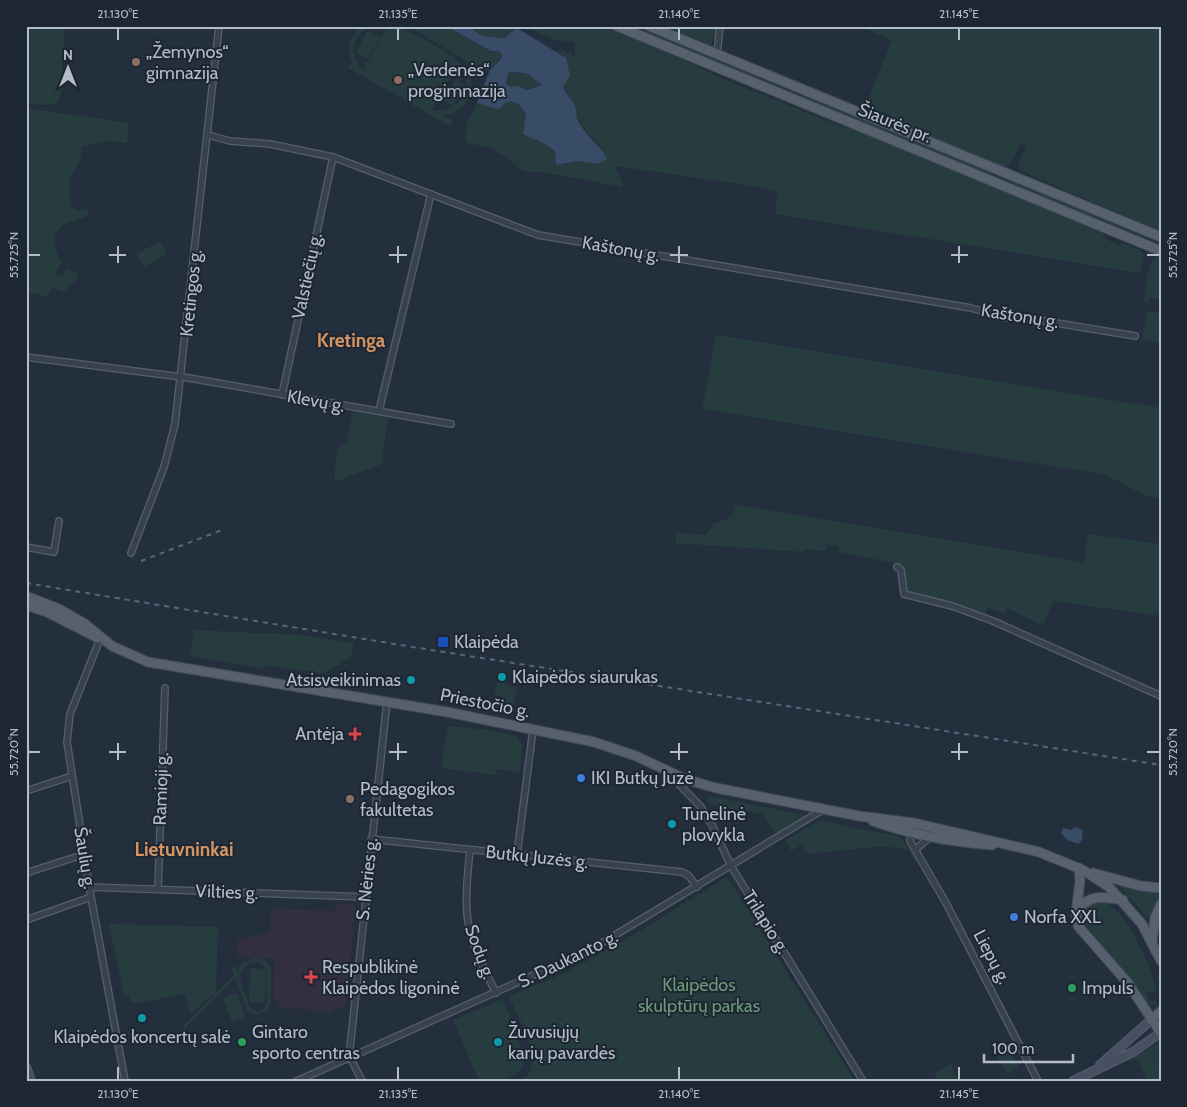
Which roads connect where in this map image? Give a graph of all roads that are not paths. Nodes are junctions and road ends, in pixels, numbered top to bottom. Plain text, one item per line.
1 (219, 26) edge
2 (617, 26) edge
3 (649, 26) edge
4 (720, 26) edge
5 (717, 54) junction
6 (794, 86) junction
7 (790, 97) junction
8 (208, 135) junction
9 (332, 157) junction
10 (431, 194) junction
11 (1161, 237) edge
12 (1161, 251) edge
13 (1135, 336) dead end
14 (26, 357) edge
15 (181, 377) junction
16 (282, 395) junction
17 (379, 411) junction
18 (451, 424) dead end
19 (59, 521) dead end
20 (26, 547) edge
21 (131, 553) dead end
22 (897, 567) dead end
23 (26, 596) edge
24 (26, 605) edge
25 (100, 639) junction
26 (165, 688) dead end
27 (1161, 696) edge
28 (387, 701) junction
29 (533, 729) junction
30 (664, 769) junction
31 (72, 776) junction
32 (26, 791) edge
33 (824, 809) junction
34 (912, 828) junction
35 (930, 837) junction
36 (371, 839) junction
37 (1016, 847) junction
38 (470, 850) junction
39 (915, 850) junction
40 (85, 854) junction
41 (516, 855) junction
42 (731, 866) junction
43 (1081, 869) junction
44 (26, 874) edge
45 (90, 887) junction
46 (697, 887) junction
47 (1161, 888) edge
48 (158, 890) junction
49 (91, 896) junction
50 (365, 897) junction
51 (1123, 900) junction
52 (1161, 904) edge
53 (1076, 913) junction
54 (26, 920) edge
55 (1152, 941) junction
56 (1161, 961) edge
57 (496, 994) junction
58 (1161, 1011) edge
59 (1151, 1020) junction
60 (1160, 1033) edge
61 (350, 1057) junction
62 (26, 1066) edge
63 (1097, 1068) junction
64 (32, 1081) edge
65 (125, 1081) edge
66 (297, 1081) edge
67 (362, 1081) edge
68 (862, 1081) edge
69 (1038, 1081) edge
70 (1073, 1081) edge

1 - 8 street, Kretingos g.
2 - 7 main road, Šiaurės pr.
3 - 5 main road, Šiaurės pr.
4 - 5 street
5 - 6 main road, Šiaurės pr.
6 - 7 main road
6 - 11 main road, Šiaurės pr.
7 - 12 main road, Šiaurės pr.
8 - 9 street, Kaštonų g.
8 - 15 street, Kretingos g.
9 - 10 street, Kaštonų g.
9 - 16 street, Valstiečių g.
10 - 13 street, Kaštonų g.
10 - 17 street
14 - 15 street, Klevų g.
15 - 16 street, Klevų g.
15 - 21 street, Kretingos g.
16 - 17 street, Klevų g.
17 - 18 street, Klevų g.
19 - 20 street
22 - 27 street
23 - 25 main road
24 - 25 main road
25 - 28 main road, Priestočio g.
25 - 31 street, Šaulių g.
26 - 48 street, Ramioji g.
28 - 29 main road, Priestočio g.
28 - 36 street, S. Nėries g.
29 - 30 main road, Priestočio g.
29 - 41 street
30 - 33 main road, Priestočio g.
30 - 42 street, Trilapio g.
31 - 32 street
31 - 40 street, Šaulių g.
33 - 34 main road, Priestočio g.
33 - 42 street, S. Daukanto g.
34 - 35 main road, Priestočio g.
34 - 37 main road, Priestočio g.
34 - 39 street, Liepų g.
35 - 37 main road, Priestočio g.
35 - 39 street
36 - 38 street, Butkų Juzės g.
36 - 50 street, S. Nėries g.
37 - 43 main road, Priestočio g.
38 - 41 street, Butkų Juzės g.
38 - 57 street, Sodų g.
39 - 69 street, Liepų g.
40 - 44 street
40 - 45 street, Šaulių g.
41 - 46 street, Butkų Juzės g.
42 - 46 street, S. Daukanto g.
42 - 68 street, Trilapio g.
43 - 47 main road
43 - 51 main road, Priestočio g.
43 - 53 main road
45 - 48 street, Vilties g.
45 - 49 street, Šaulių g.
46 - 57 street, S. Daukanto g.
48 - 50 street, Vilties g.
49 - 54 street
49 - 65 street, Šaulių g.
50 - 61 street, S. Nėries g.
51 - 53 main road
51 - 55 main road, Priestočio g.
52 - 55 main road
53 - 59 main road
55 - 56 main road, Priestočio g.
57 - 61 street, S. Daukanto g.
58 - 59 main road
59 - 60 main road
59 - 63 main road
60 - 63 main road
61 - 66 street, S. Daukanto g.
61 - 67 street
62 - 64 main road
63 - 70 main road

